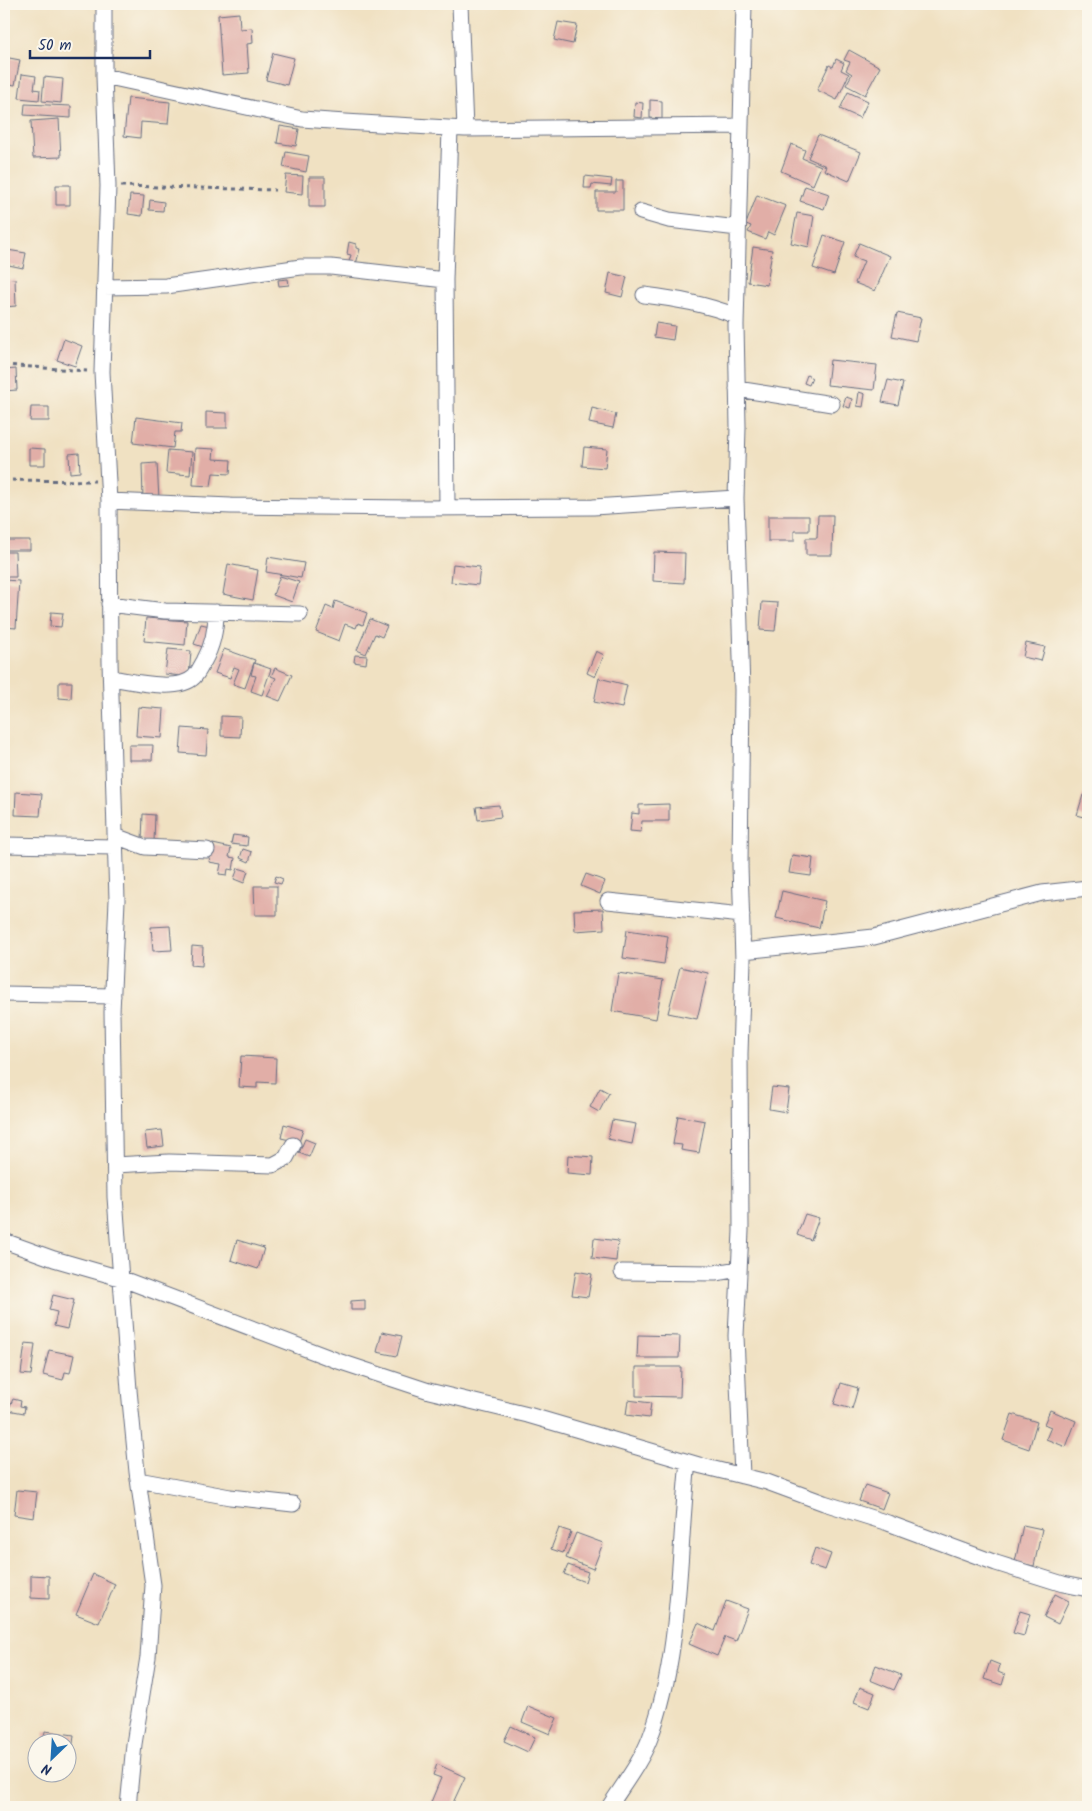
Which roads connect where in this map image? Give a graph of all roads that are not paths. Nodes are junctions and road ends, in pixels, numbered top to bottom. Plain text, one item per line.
1 (460, 4) edge
2 (744, 4) edge
3 (104, 5) edge
4 (104, 76) junction
5 (740, 126) junction
6 (458, 129) junction
7 (641, 212) dead end
8 (738, 228) junction
9 (445, 280) junction
10 (104, 287) junction
11 (644, 295) dead end
12 (736, 316) junction
13 (738, 389) junction
14 (832, 404) dead end
15 (736, 498) junction
16 (109, 501) junction
17 (447, 507) junction
18 (110, 604) junction
19 (216, 612) junction
20 (300, 614) dead end
21 (110, 678) junction
22 (115, 841) junction
23 (4, 845) edge
24 (207, 850) dead end
25 (1088, 888) edge
26 (608, 901) dead end
27 (742, 915) junction
28 (743, 951) junction
29 (4, 994) edge
30 (113, 996) junction
31 (293, 1145) dead end
32 (115, 1165) junction
33 (4, 1241) edge
34 (739, 1269) junction
35 (622, 1272) dead end
36 (120, 1278) junction
37 (688, 1462) junction
38 (742, 1476) junction
39 (138, 1480) junction
40 (293, 1504) dead end
41 (1088, 1589) edge
42 (128, 1807) edge
43 (609, 1807) edge

1 - 6 street
2 - 5 street
3 - 4 street
4 - 6 street
4 - 10 street
5 - 6 street
5 - 8 street
6 - 9 street
7 - 8 street
8 - 12 street
9 - 10 street
9 - 17 street
10 - 16 street
11 - 12 street
12 - 13 street
13 - 14 street
13 - 15 street
15 - 17 street
15 - 27 street
16 - 17 street
16 - 18 street
18 - 19 street
18 - 21 street
19 - 20 street
19 - 21 street
21 - 22 street
22 - 23 street
22 - 24 street
22 - 30 street
25 - 28 street
26 - 27 street
27 - 28 street
28 - 34 street
29 - 30 street
30 - 32 street
31 - 32 street
32 - 36 street
33 - 36 street
34 - 35 street
34 - 38 street
36 - 37 street
36 - 39 street
37 - 38 street
37 - 43 street
38 - 41 street
39 - 40 street
39 - 42 street

